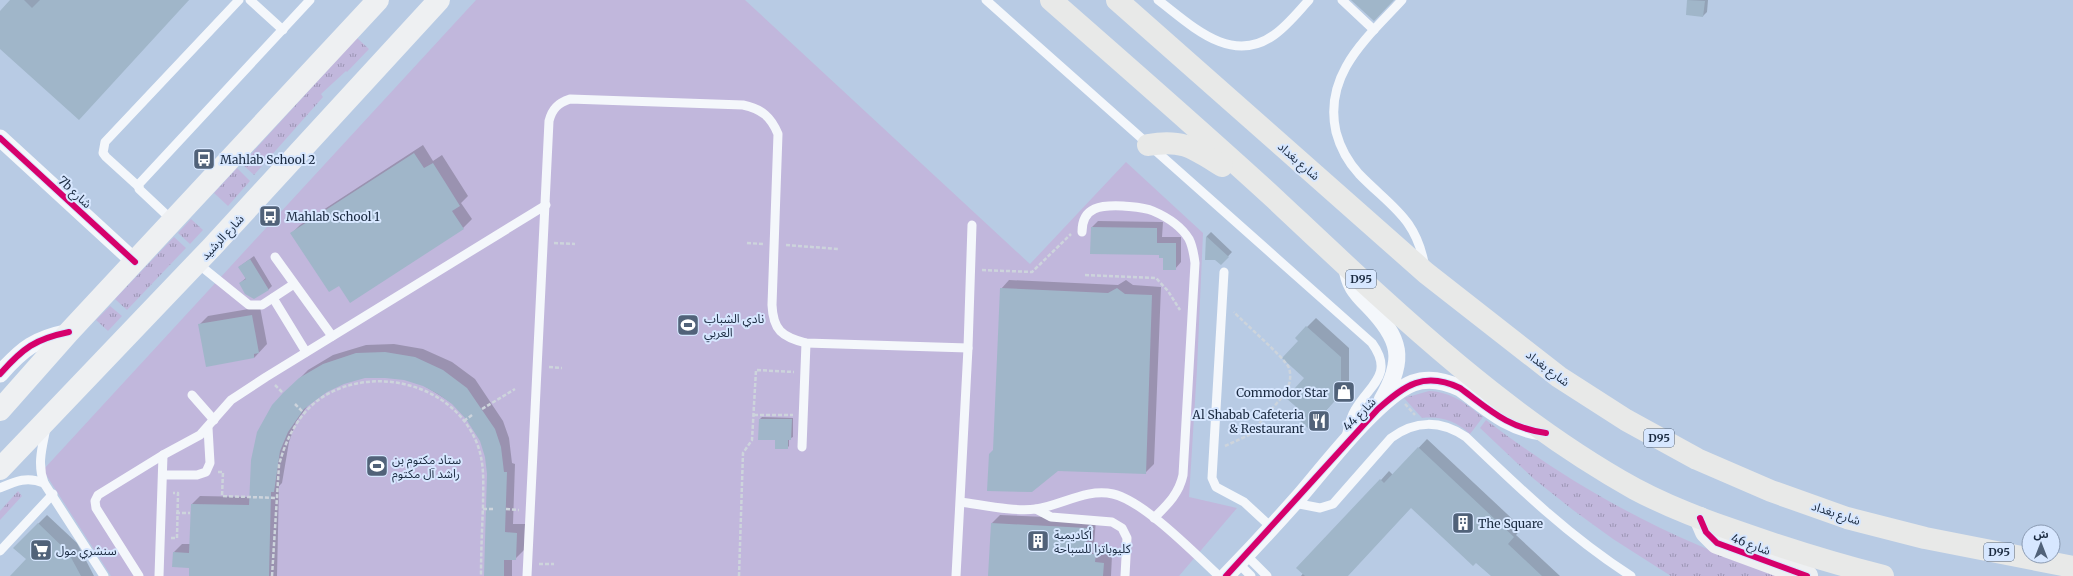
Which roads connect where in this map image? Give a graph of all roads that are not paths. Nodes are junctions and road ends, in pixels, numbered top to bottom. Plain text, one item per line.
1 (239, 0) edge
2 (250, 0) edge
3 (310, 0) edge
4 (377, 0) edge
5 (439, 0) edge
6 (986, 0) edge
7 (1051, 0) edge
8 (1116, 0) edge
9 (1158, 0) edge
10 (1309, 0) edge
11 (1342, 0) edge
12 (1402, 0) edge
13 (283, 30) junction
14 (1374, 30) junction
15 (2, 144) edge
16 (1148, 145) junction
17 (139, 187) junction
18 (1272, 196) junction
19 (546, 205) junction
20 (173, 221) junction
21 (972, 225) dead end
22 (1082, 228) road end
23 (275, 257) dead end
24 (135, 262) junction
25 (197, 263) junction
26 (1347, 266) junction
27 (1224, 272) dead end
28 (1426, 273) junction
29 (294, 284) junction
30 (273, 298) junction
31 (69, 332) junction
32 (332, 336) junction
33 (806, 343) junction
34 (968, 348) junction
35 (306, 352) junction
36 (0, 374) edge
37 (192, 395) dead end
38 (1378, 408) junction
39 (0, 410) edge
40 (49, 416) junction
41 (214, 420) junction
42 (208, 428) junction
43 (1546, 433) junction
44 (1344, 444) junction
45 (802, 447) dead end
46 (163, 455) junction
47 (0, 469) edge
48 (163, 474) junction
49 (44, 483) junction
50 (0, 488) edge
51 (53, 494) junction
52 (961, 502) junction
53 (1294, 503) junction
54 (1036, 509) junction
55 (1154, 518) junction
56 (1700, 518) junction
57 (1271, 527) junction
58 (0, 551) edge
59 (2073, 567) edge
60 (1234, 569) edge
61 (104, 576) edge
62 (139, 576) edge
63 (159, 576) edge
64 (528, 576) edge
65 (956, 576) edge
66 (1125, 576) edge
67 (1251, 576) edge
68 (1267, 576) edge
69 (1631, 576) edge
70 (1806, 576) edge
71 (1883, 576) edge

1 - 17 lane
2 - 13 lane
3 - 13 lane
4 - 20 main road
5 - 25 main road, شارع الرشيد
6 - 16 lane
7 - 18 main road, D95
8 - 28 main road, شارع بغداد / D95
9 - 10 lane
11 - 14 lane
12 - 14 lane
13 - 17 lane
14 - 28 lane
15 - 24 street, 7b شارع
16 - 18 main road
16 - 44 lane
17 - 20 lane
18 - 26 main road, D95
19 - 32 lane
19 - 33 lane
19 - 64 lane
20 - 24 main road
21 - 34 lane
22 - 55 lane
23 - 29 lane
24 - 31 main road
25 - 30 lane
25 - 40 main road, شارع الرشيد
26 - 38 street, شارع 44
26 - 43 main road, D95
27 - 57 lane
28 - 59 main road, شارع بغداد / D95
29 - 30 lane
29 - 32 lane
30 - 35 lane
31 - 36 street
31 - 39 main road
32 - 35 lane
33 - 34 lane
33 - 45 lane
34 - 52 lane
35 - 41 lane
37 - 41 lane
38 - 43 street, شارع 44
38 - 44 street, شارع 44
40 - 47 main road, شارع الرشيد
40 - 49 lane
41 - 42 lane
42 - 46 lane
42 - 48 lane
43 - 56 main road, D95
44 - 53 street, شارع 44
46 - 48 lane
46 - 62 lane
48 - 63 lane
49 - 50 lane
49 - 51 lane
51 - 58 lane
51 - 61 lane
52 - 54 lane
52 - 65 lane
53 - 57 street, شارع 44
53 - 69 lane
54 - 55 lane
54 - 66 lane
55 - 60 lane
56 - 70 main road, شارع 46
56 - 71 main road, D95
57 - 60 street, شارع 44
60 - 67 lane
60 - 68 lane

